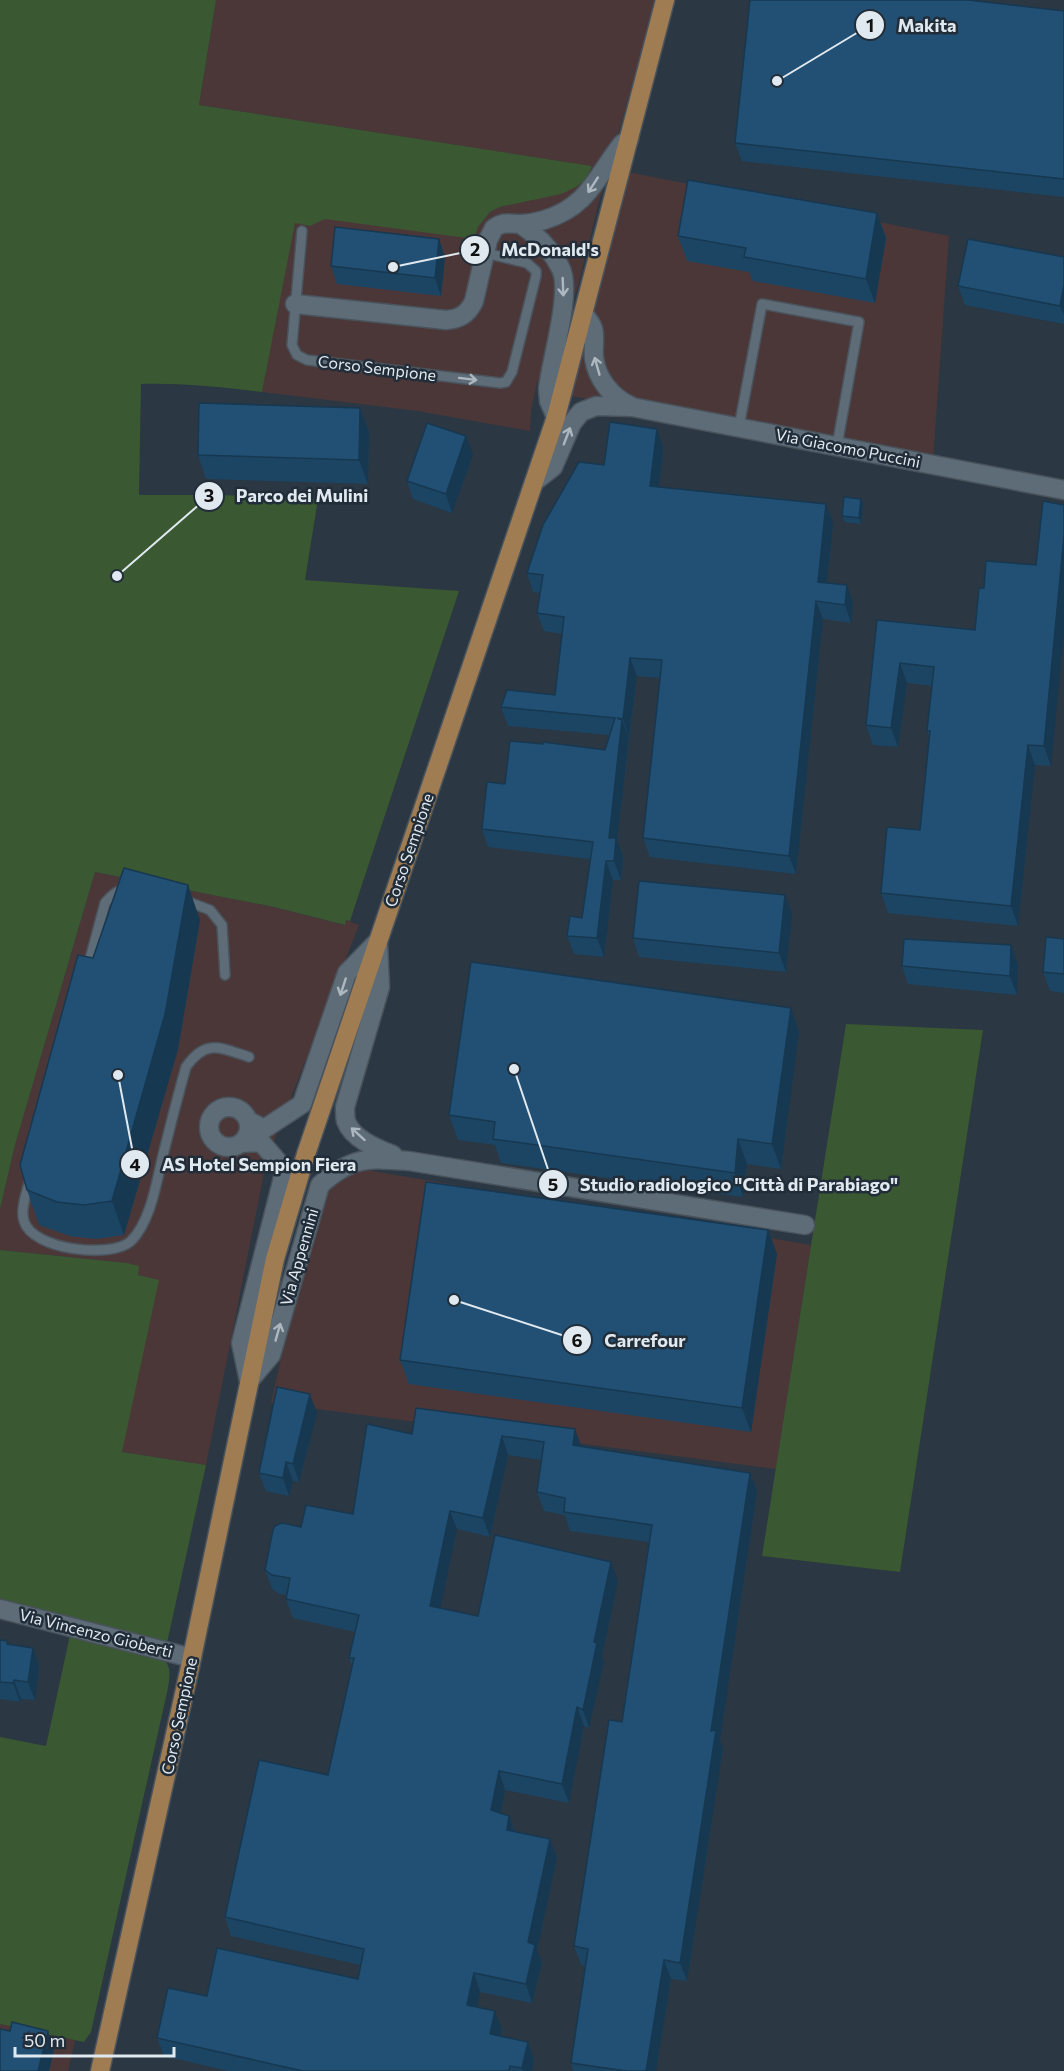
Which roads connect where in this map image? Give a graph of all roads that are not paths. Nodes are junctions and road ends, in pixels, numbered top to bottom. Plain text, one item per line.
1 (665, 0) edge
2 (629, 139) junction
3 (520, 224) junction
4 (302, 231) dead end
5 (485, 253) junction
6 (296, 304) junction
7 (583, 314) junction
8 (632, 407) junction
9 (556, 417) junction
10 (739, 427) junction
11 (837, 446) junction
12 (534, 482) junction
13 (1064, 490) edge
14 (134, 890) edge
15 (174, 898) edge
16 (378, 941) junction
17 (225, 975) dead end
18 (84, 981) edge
19 (249, 1057) dead end
20 (249, 1121) junction
21 (242, 1143) junction
22 (409, 1161) junction
23 (32, 1174) edge
24 (805, 1225) dead end
25 (249, 1382) junction
26 (0, 1609) edge
27 (192, 1658) junction
28 (105, 2050) junction
29 (100, 2071) edge
30 (110, 2071) edge

1 - 2 main road, Corso Sempione
2 -> 3 street, Corso Sempione
2 - 7 main road, Corso Sempione
3 - 5 street, Corso Sempione
3 -> 9 street
4 - 6 lane
5 - 6 street, Corso Sempione
6 -> 5 lane, Corso Sempione
8 -> 7 street
7 - 9 main road, Corso Sempione
8 - 10 street, Via Giacomo Puccini
12 -> 8 street, Via Giacomo Puccini
9 - 12 main road, Corso Sempione
10 - 11 street, Via Giacomo Puccini
10 - 11 lane
11 - 13 street, Via Giacomo Puccini
12 - 16 main road, Corso Sempione
14 - 18 lane
15 - 17 lane
16 -> 20 street, Corso Sempione
22 -> 16 street, Via Appennini
16 - 25 main road, Corso Sempione
19 - 23 lane
20 - 21 street
20 - 21 street, Corso Sempione
21 - 25 street, Corso Sempione
22 - 24 street, Via Appennini
25 -> 22 street, Via Appennini
25 - 27 main road, Corso Sempione
26 - 27 street, Via Vincenzo Gioberti
27 - 28 main road, Corso Sempione
28 - 29 main road, Corso Sempione
28 - 30 lane, Corso Sempione

